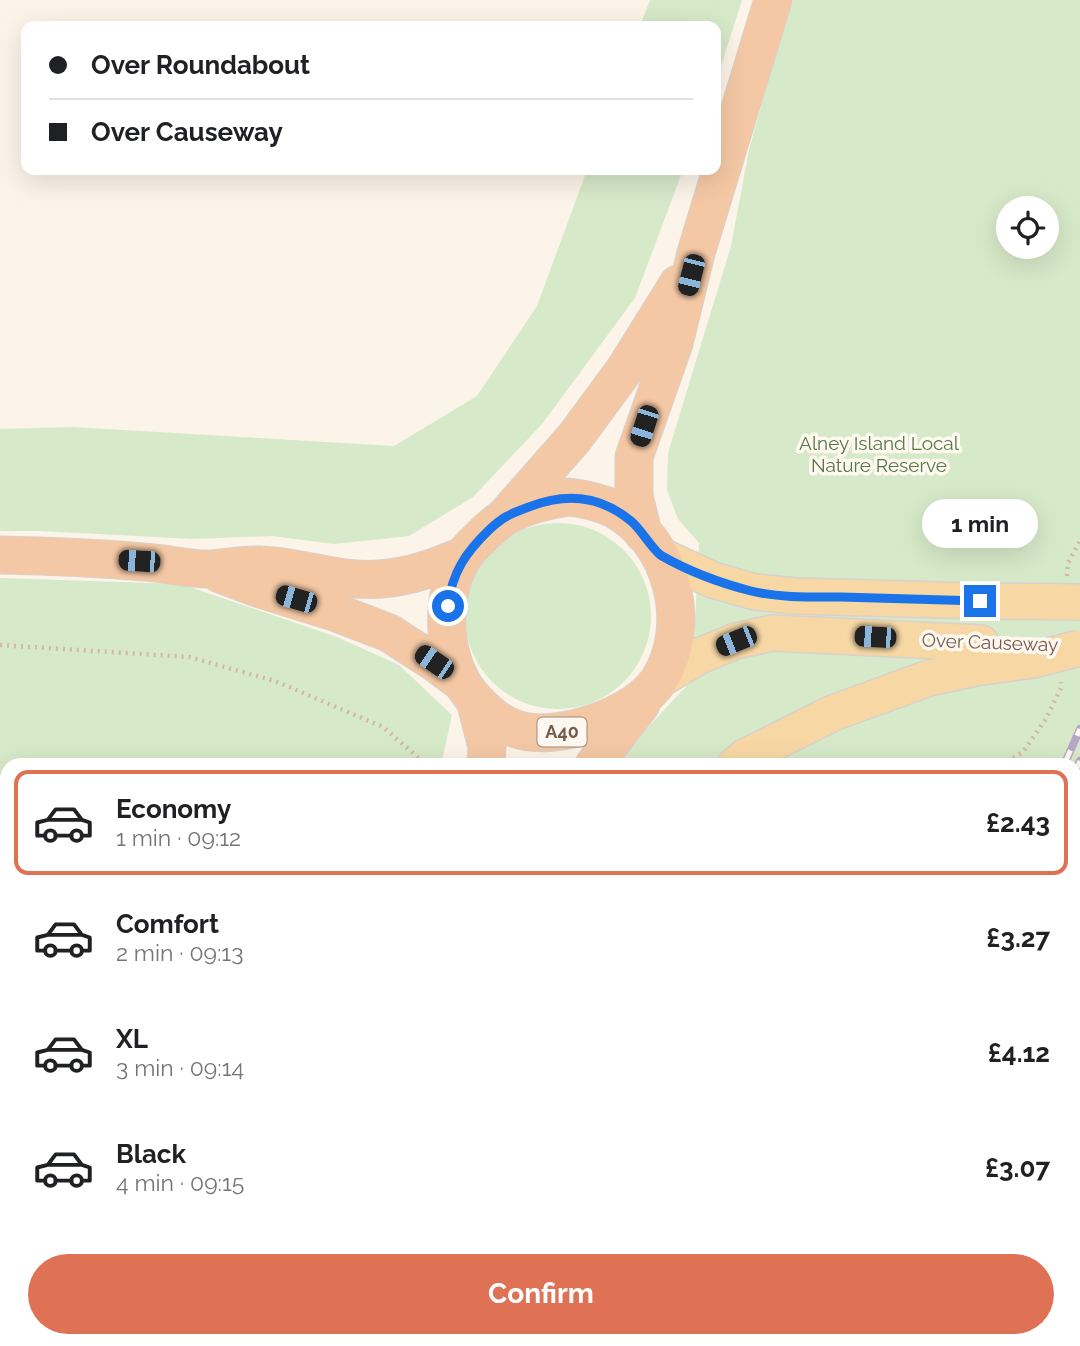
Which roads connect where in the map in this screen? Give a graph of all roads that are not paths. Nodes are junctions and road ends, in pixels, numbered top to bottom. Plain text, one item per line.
1 (772, 0) edge
2 (721, 169) edge
3 (719, 175) edge
4 (696, 253) junction
5 (506, 515) junction
6 (651, 544) junction
7 (0, 555) edge
8 (465, 555) junction
9 (206, 569) junction
10 (1080, 602) edge
11 (1080, 647) edge
12 (981, 655) junction
13 (655, 686) junction
14 (468, 691) junction
15 (486, 758) edge
16 (599, 758) edge
17 (745, 758) edge

1 - 2 highway, A40
3 - 4 highway, A40
4 - 5 highway, A40
4 - 6 highway, A40
5 - 6 highway, A40
5 - 8 highway, A40
6 - 10 main road, Over Causeway, bridge
6 - 13 highway, A40
7 - 9 highway
8 - 9 highway
8 - 14 highway, A40
9 - 14 highway
11 - 12 main road, bridge
12 - 13 main road, Over Causeway
12 - 17 main road
13 - 14 highway, A40
13 - 16 highway, A40
14 - 15 highway, A40

